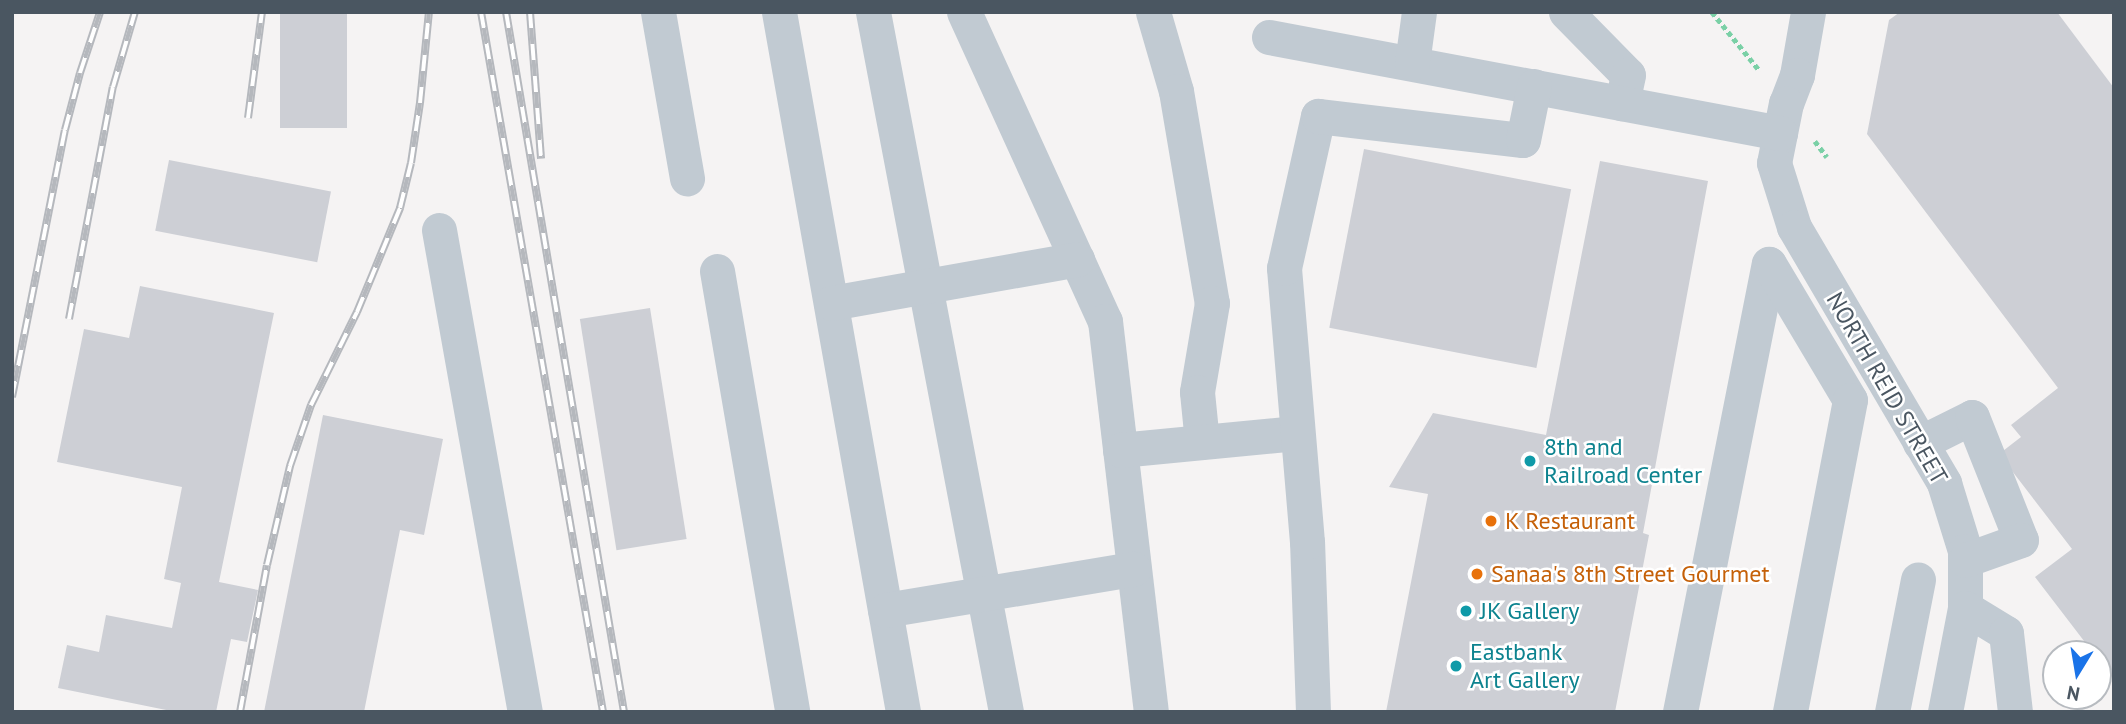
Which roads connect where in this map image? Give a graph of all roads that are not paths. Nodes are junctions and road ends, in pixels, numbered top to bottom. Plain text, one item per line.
1 (658, 12) edge
2 (779, 12) edge
3 (873, 12) edge
4 (964, 12) edge
5 (1153, 12) edge
6 (1419, 12) edge
7 (1566, 12) edge
8 (1808, 12) edge
9 (1269, 37) dead end
10 (1412, 63) junction
11 (1534, 86) junction
12 (1622, 103) junction
13 (1780, 133) junction
14 (687, 178) dead end
15 (439, 230) dead end
16 (1077, 259) junction
17 (718, 271) dead end
18 (925, 285) junction
19 (831, 303) junction
20 (1296, 433) junction
21 (1202, 442) junction
22 (1920, 443) junction
23 (1120, 450) junction
24 (1965, 560) junction
25 (1134, 569) junction
26 (1918, 580) dead end
27 (984, 594) junction
28 (1965, 608) junction
29 (885, 610) junction
30 (525, 712) edge
31 (792, 712) edge
32 (903, 712) edge
33 (1006, 712) edge
34 (1151, 712) edge
35 (1313, 712) edge
36 (1680, 712) edge
37 (1790, 712) edge
38 (1892, 712) edge
39 (1945, 712) edge
40 (2015, 712) edge

1 - 14 street
2 - 19 street
3 - 18 street
4 - 16 street
5 - 21 street
6 - 10 street
7 - 12 street
8 - 13 street, NORTH REID STREET
9 - 10 street
10 - 11 street
11 - 12 street
11 - 20 street
12 - 13 street
13 - 22 street, NORTH REID STREET
15 - 30 street
16 - 18 street
16 - 23 street
17 - 31 street
18 - 19 street
18 - 27 street
19 - 29 street
20 - 21 street
20 - 35 street
21 - 23 street
22 - 24 street, NORTH REID STREET
22 - 24 street
23 - 25 street
24 - 28 street, NORTH REID STREET
25 - 27 street
25 - 34 street
26 - 38 street
27 - 29 street
27 - 33 street
28 - 39 street, NORTH REID STREET
28 - 40 street
29 - 32 street
36 - 37 street

